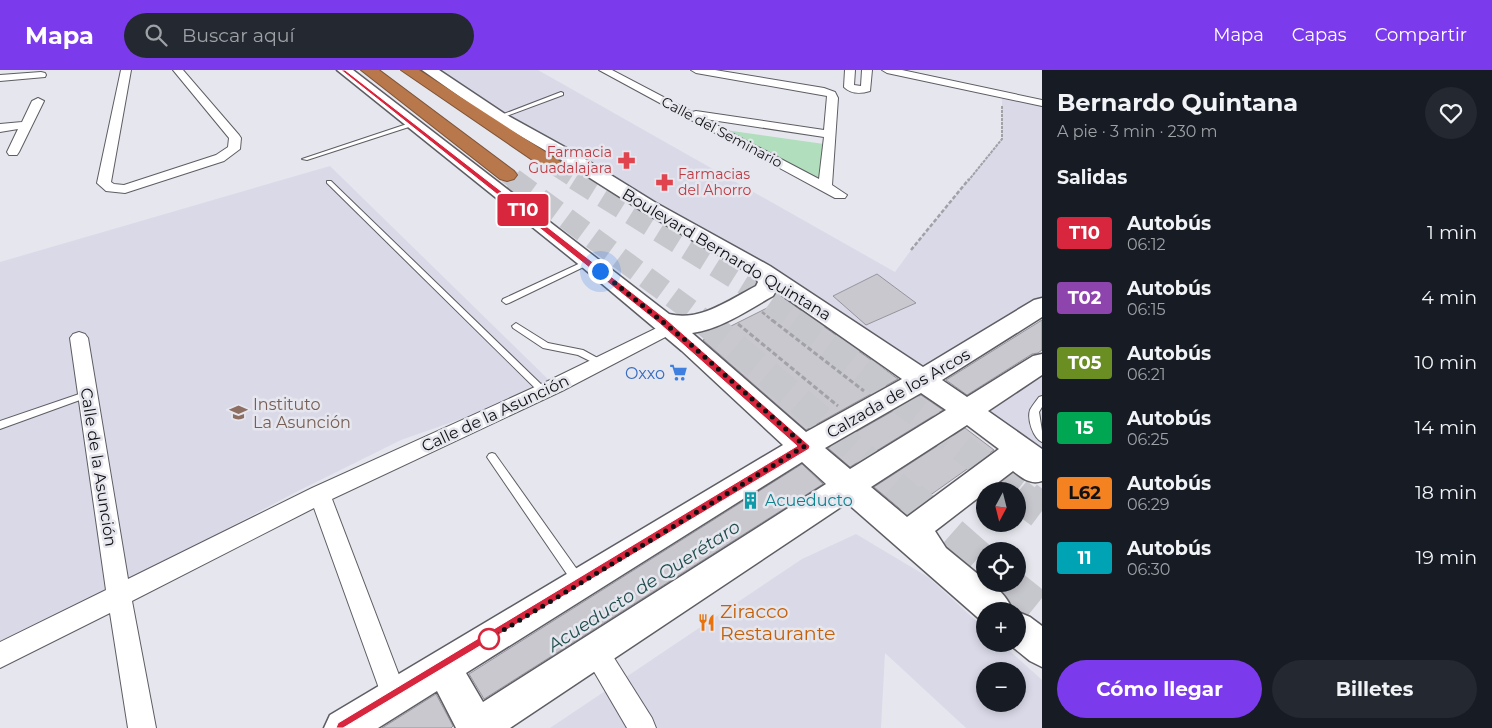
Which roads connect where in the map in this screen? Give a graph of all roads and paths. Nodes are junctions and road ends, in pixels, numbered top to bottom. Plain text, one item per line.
1 (4, 70) edge
2 (126, 70) edge
3 (178, 70) edge
4 (344, 70) edge
5 (369, 70) edge
6 (409, 70) edge
7 (418, 70) edge
8 (429, 70) edge
9 (604, 70) edge
10 (696, 70) edge
11 (850, 70) edge
12 (867, 70) edge
13 (888, 70) edge
14 (920, 70) edge
15 (41, 75) dead end
16 (0, 77) edge
17 (1002, 92) junction
18 (561, 94) dead end
19 (831, 94) joint
20 (1042, 95) edge
21 (38, 101) dead end
22 (1042, 103) edge
23 (490, 111) junction
24 (682, 112) junction
25 (413, 124) junction
26 (25, 125) junction
27 (0, 128) edge
28 (830, 134) junction
29 (13, 152) dead end
30 (305, 159) dead end
31 (557, 168) tunnel mouth
32 (507, 175) tunnel mouth
33 (329, 182) dead end
34 (825, 187) junction
35 (840, 195) dead end
36 (911, 250) dead end
37 (590, 262) junction
38 (762, 271) junction
39 (506, 301) dead end
40 (1042, 306) edge
41 (757, 308) dead end
42 (734, 321) dead end
43 (666, 325) junction
44 (516, 326) dead end
45 (79, 338) dead end
46 (600, 363) junction
47 (1042, 363) edge
48 (922, 380) junction
49 (543, 391) junction
50 (88, 394) junction
51 (1042, 399) edge
52 (880, 404) junction
53 (968, 411) junction
54 (854, 419) junction
55 (0, 425) edge
56 (1042, 438) edge
57 (805, 446) junction
58 (492, 457) dead end
59 (1042, 464) edge
60 (1042, 476) tunnel mouth
61 (848, 486) junction
62 (320, 495) junction
63 (947, 571) junction
64 (580, 584) junction
65 (119, 596) junction
66 (985, 602) edge
67 (1026, 636) edge
68 (1042, 650) edge
69 (594, 652) junction
70 (0, 656) edge
71 (443, 667) junction
72 (394, 696) junction
73 (142, 728) edge
74 (343, 728) edge
75 (477, 728) edge
76 (642, 728) edge

1 - 16 street
2 - 3 street
4 - 25 main road
5 - 32 highway
6 - 31 highway
7 - 23 highway
8 - 23 main road, Boulevard Bernardo Quintana
9 - 24 street, Calle del Seminario
10 - 19 street
11 - 12 street
13 - 17 street
14 - 17 street
15 - 16 street
17 - 20 street
17 - 22 street
17 - 36 path
18 - 23 lane
19 - 28 street
21 - 26 street
23 - 38 main road, Boulevard Bernardo Quintana
24 - 28 street
24 - 34 street, Calle del Seminario
25 - 30 lane
25 - 37 main road
26 - 27 street
26 - 29 street
28 - 34 street
33 - 49 lane
34 - 35 street, Calle del Seminario
37 - 39 lane
37 - 43 main road
38 - 43 main road
38 - 48 main road, Boulevard Bernardo Quintana
40 - 48 main road, Calzada de los Arcos
41 - 52 path
42 - 54 path
43 - 46 street, Calle de la Asunción
43 - 57 main road
44 - 46 lane
45 - 50 street, Calle de la Asunción
46 - 49 street, Calle de la Asunción
47 - 53 main road
48 - 52 main road, Calzada de los Arcos
48 - 53 main road, Boulevard Bernardo Quintana
49 - 62 street, Calle de la Asunción
50 - 55 lane
50 - 65 street, Calle de la Asunción
51 - 56 lane
52 - 54 main road, Calzada de los Arcos
53 - 59 main road, Boulevard Bernardo Quintana
53 - 61 main road
54 - 57 main road, Calzada de los Arcos
57 - 61 main road
57 - 64 main road, Calzada de los Arcos
58 - 64 lane
60 - 63 main road
61 - 63 main road
61 - 69 main road
62 - 65 street, Calle de la Asunción
62 - 72 street
63 - 66 main road
64 - 71 main road, Calzada de los Arcos
65 - 70 street, Calle de la Asunción
65 - 73 street, Calle de la Asunción
67 - 68 main road
69 - 75 main road
69 - 76 street
71 - 72 main road, Calzada de los Arcos
71 - 75 main road
72 - 74 main road, Calzada de los Arcos

